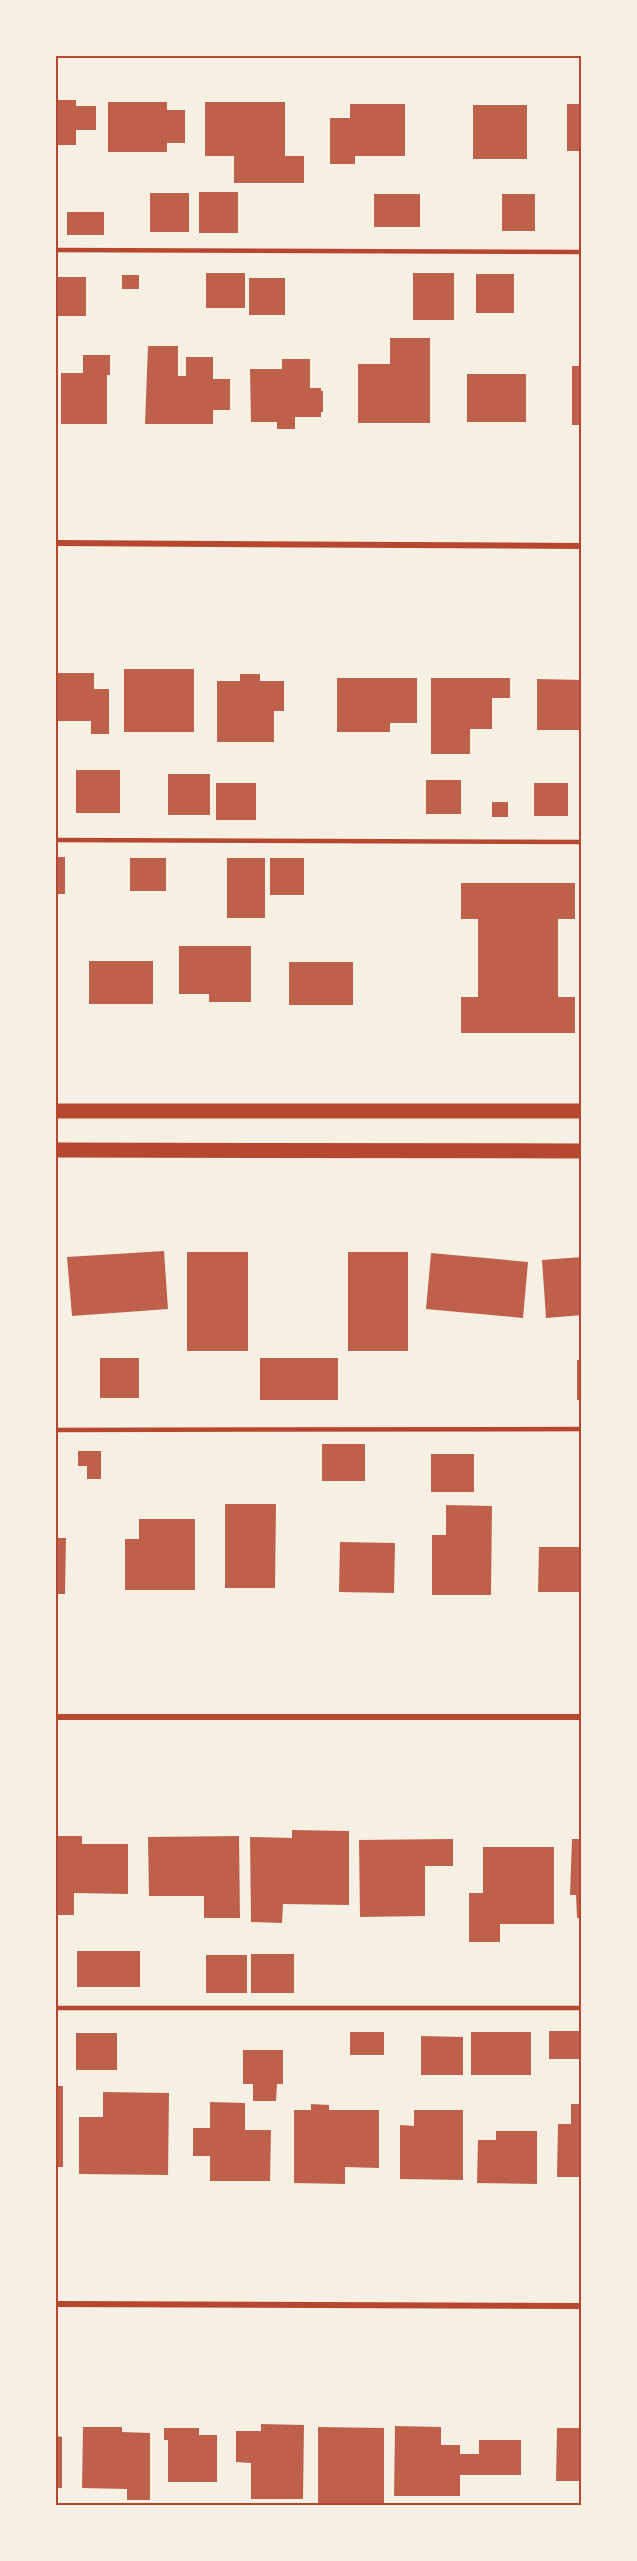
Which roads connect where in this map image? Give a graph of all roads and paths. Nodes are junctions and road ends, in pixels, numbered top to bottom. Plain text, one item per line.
1 (56, 250) edge
2 (582, 252) edge
3 (56, 543) edge
4 (582, 546) edge
5 (56, 840) edge
6 (582, 842) edge
7 (56, 1111) edge
8 (582, 1111) edge
9 (56, 1150) edge
10 (582, 1151) edge
11 (582, 1429) edge
12 (56, 1430) edge
13 (56, 1717) edge
14 (582, 1717) edge
15 (56, 2008) edge
16 (582, 2008) edge
17 (56, 2304) edge
18 (582, 2306) edge

1 - 2 lane
3 - 4 street
5 - 6 lane
7 - 8 main road
9 - 10 main road
11 - 12 lane
13 - 14 street
15 - 16 lane
17 - 18 street

